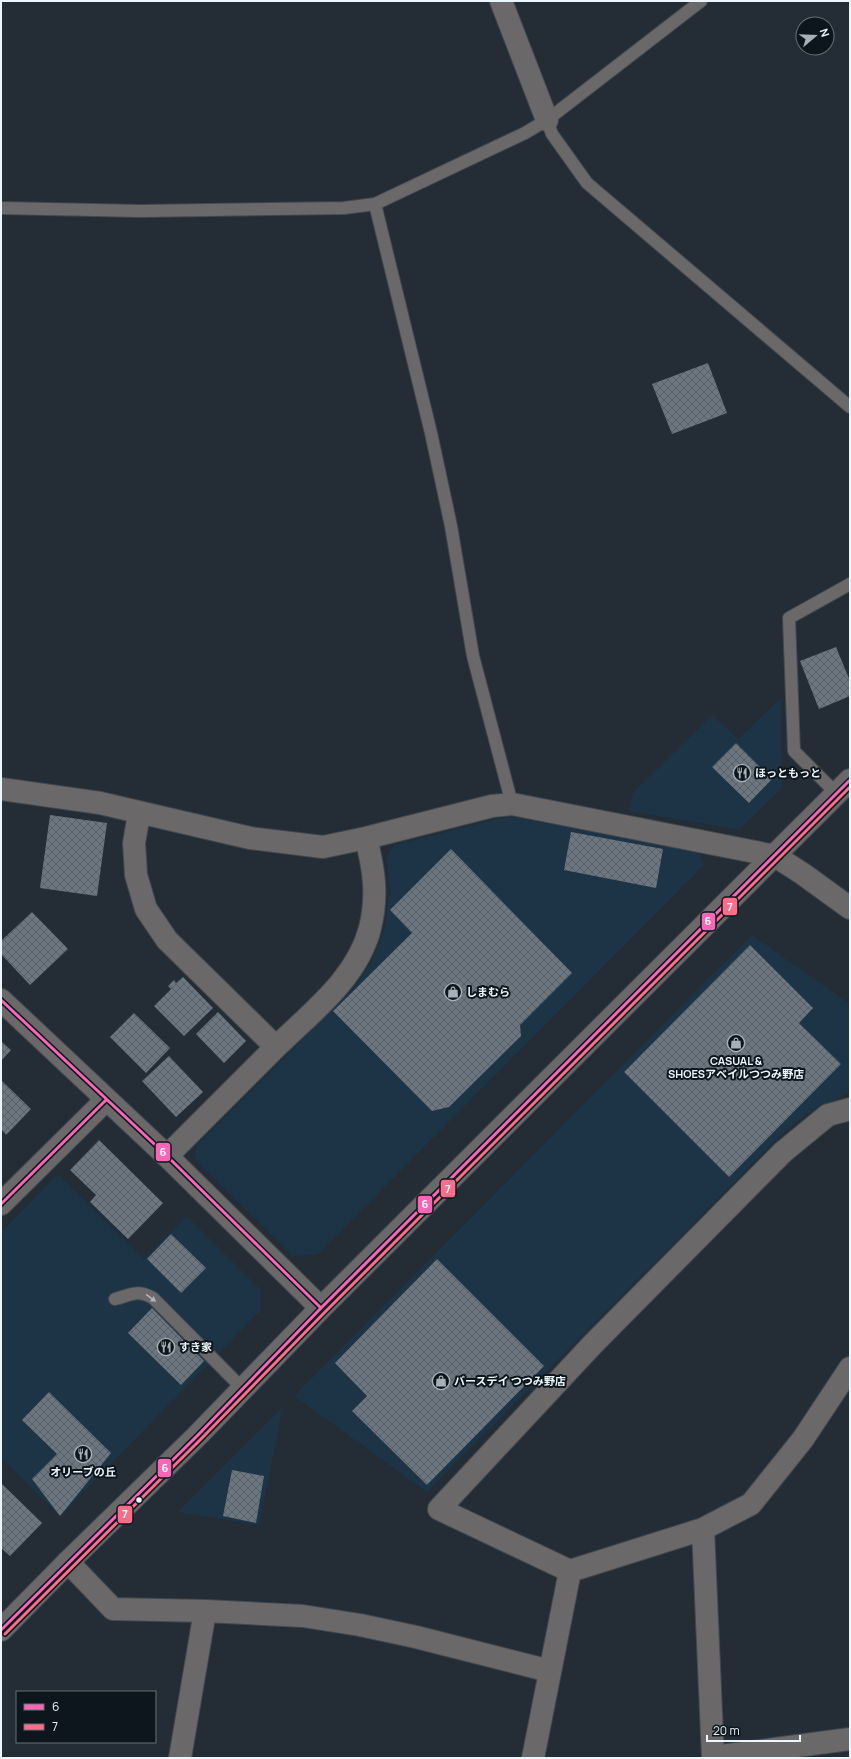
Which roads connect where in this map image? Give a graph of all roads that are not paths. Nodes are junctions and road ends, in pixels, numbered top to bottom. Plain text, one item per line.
1 (501, 1) edge
2 (701, 1) edge
3 (547, 120) junction
4 (375, 204) junction
5 (1, 208) edge
6 (850, 407) edge
7 (850, 584) edge
8 (843, 787) edge
9 (1, 789) edge
10 (512, 804) junction
11 (139, 814) junction
12 (366, 838) junction
13 (775, 856) junction
14 (850, 908) edge
15 (1, 1000) edge
16 (276, 1046) junction
17 (106, 1100) junction
18 (850, 1109) edge
19 (167, 1156) junction
20 (1, 1204) edge
21 (115, 1299) dead end
22 (321, 1308) junction
23 (850, 1368) edge
24 (243, 1389) junction
25 (703, 1528) junction
26 (68, 1562) junction
27 (570, 1571) junction
28 (205, 1611) junction
29 (1, 1630) edge
30 (550, 1671) junction
31 (850, 1739) edge
32 (180, 1758) edge
33 (533, 1758) edge
34 (713, 1758) edge

1 - 3 street
2 - 3 lane
3 - 4 lane
3 - 6 lane
4 - 5 lane
4 - 10 lane
7 - 8 lane
8 - 13 street
9 - 11 street
10 - 12 street
10 - 13 street
11 - 12 street
11 - 16 street
12 - 16 street
13 - 14 street
13 - 22 street
15 - 17 street
16 - 19 street
17 - 19 street
17 - 20 street
18 - 27 street
19 - 22 street
21 -> 24 lane
22 - 24 street
23 - 25 street
24 - 26 street
25 - 27 street
25 - 34 street
26 - 28 street
26 - 29 street
27 - 30 street
28 - 30 street
28 - 32 street
30 - 33 street
31 - 34 street

